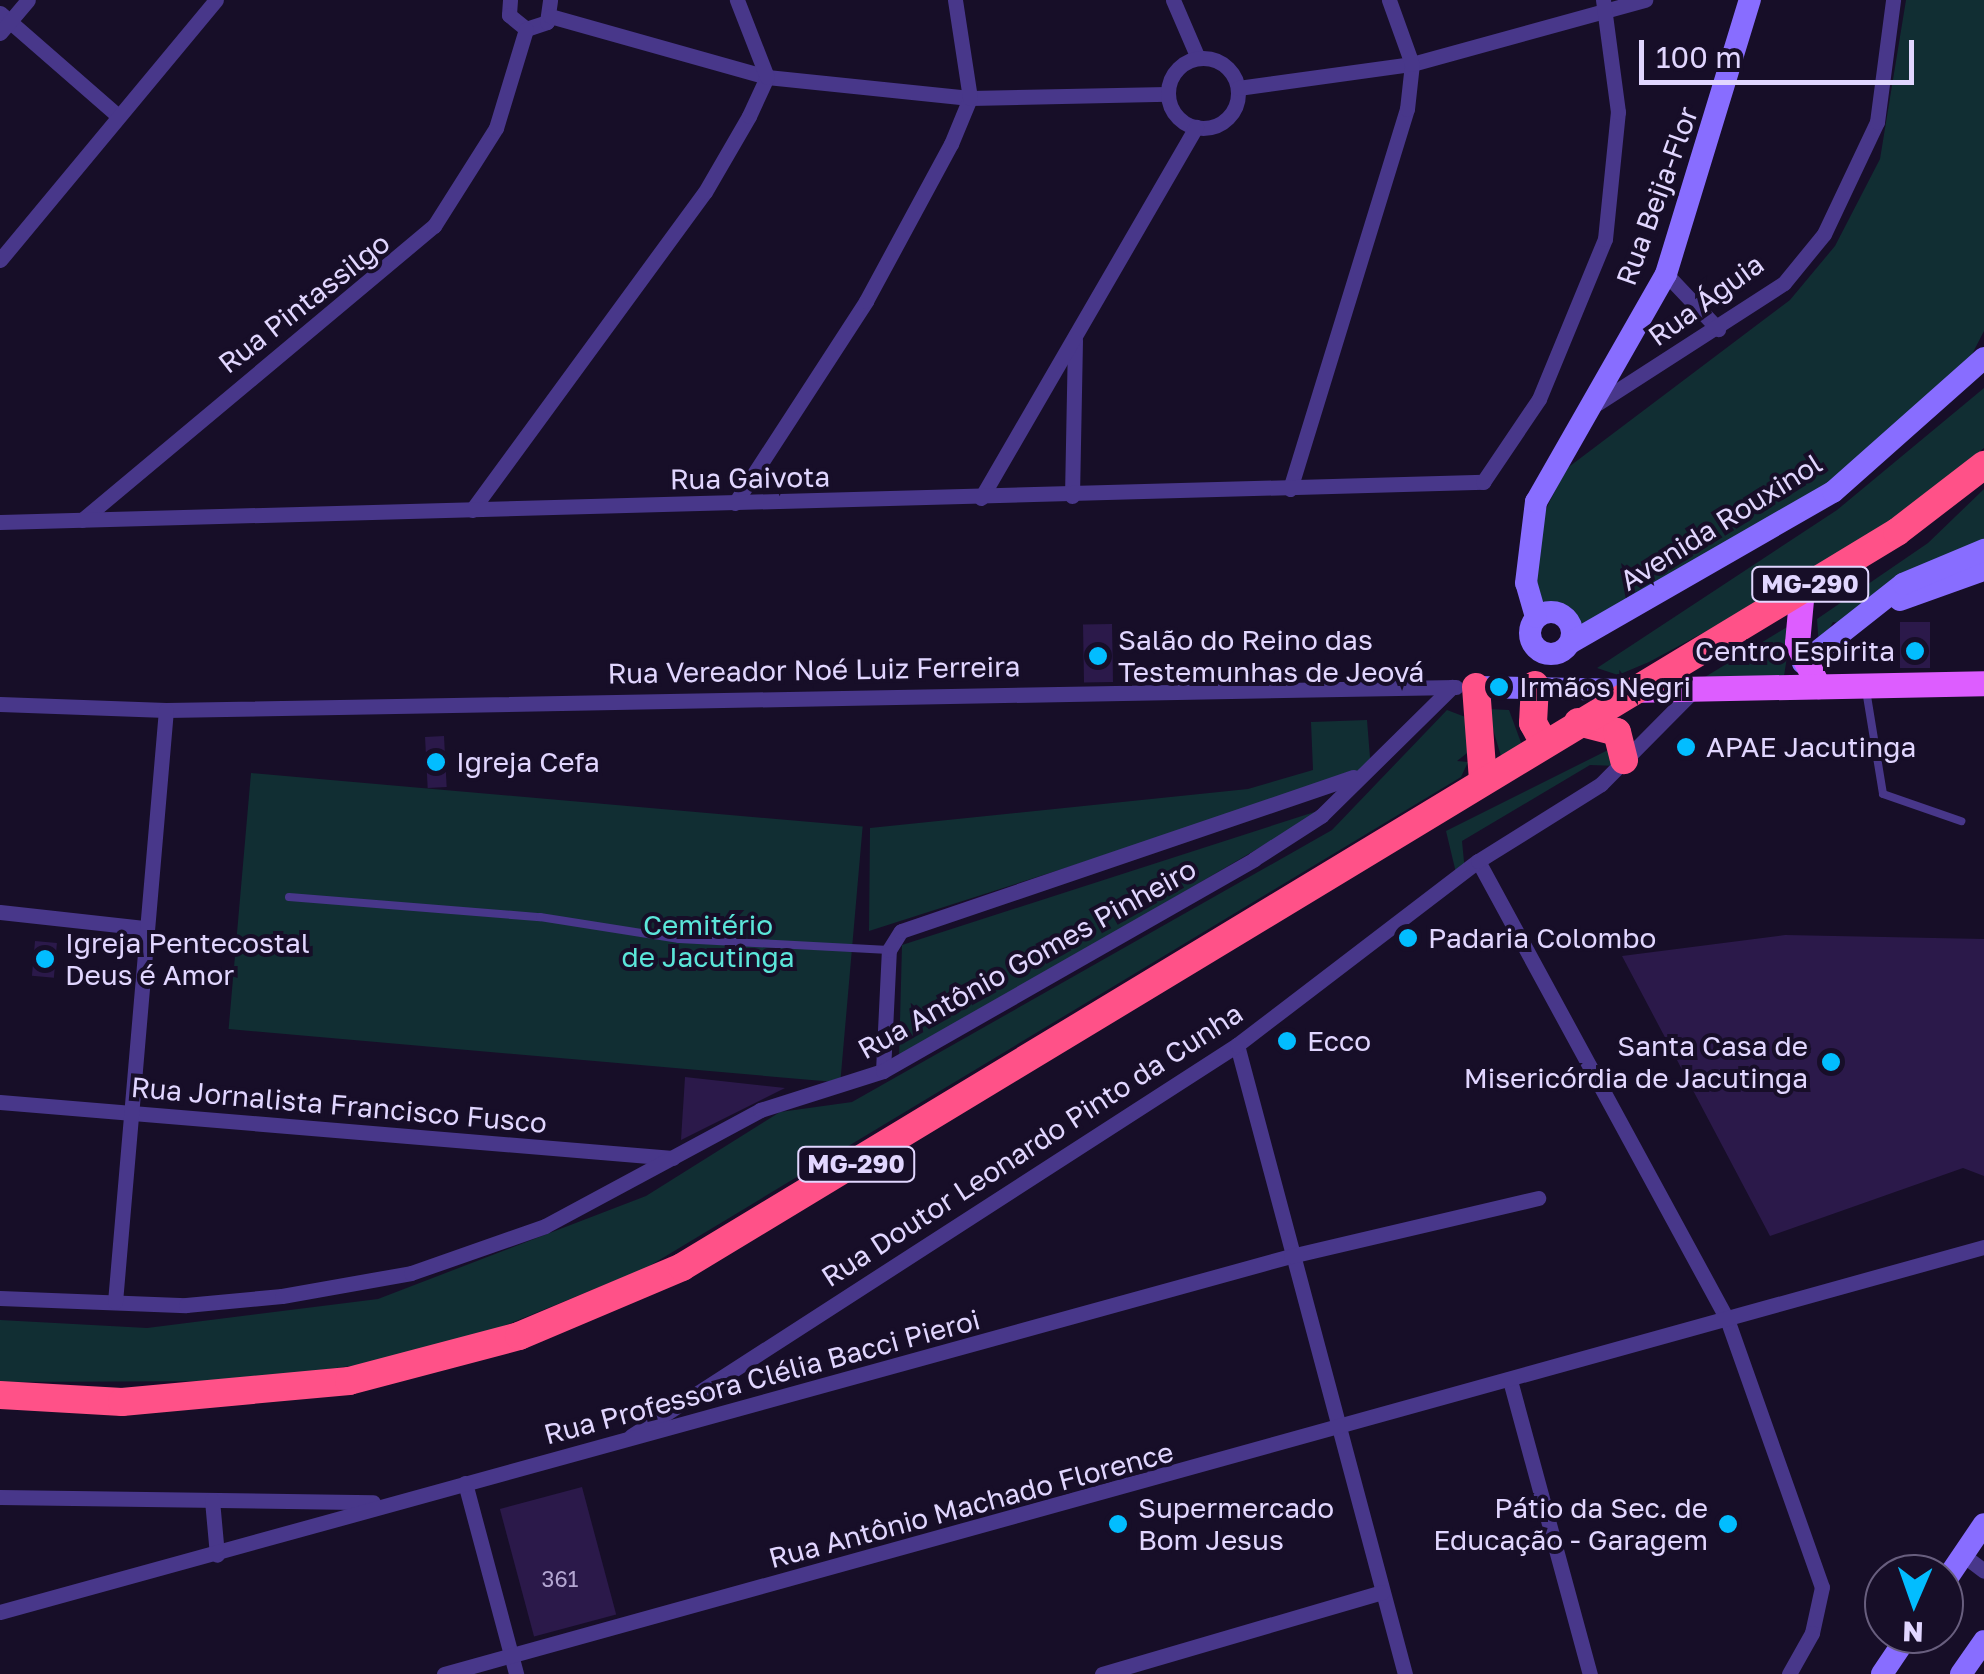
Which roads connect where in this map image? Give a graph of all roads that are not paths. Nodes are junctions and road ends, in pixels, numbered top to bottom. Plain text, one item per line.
1 (28, 0) edge
2 (216, 0) edge
3 (510, 0) edge
4 (738, 0) edge
5 (955, 0) edge
6 (1173, 0) edge
7 (1389, 0) edge
8 (1645, 0) edge
9 (1750, 0) edge
10 (1892, 0) edge
11 (1606, 6) edge
12 (550, 8) edge
13 (3, 22) edge
14 (526, 29) junction
15 (1198, 58) junction
16 (1412, 64) junction
17 (768, 77) junction
18 (1238, 88) junction
19 (1167, 94) junction
20 (970, 98) junction
21 (118, 116) junction
22 (1196, 127) junction
23 (0, 260) edge
24 (1666, 274) junction
25 (1718, 329) junction
26 (1076, 336) junction
27 (1984, 358) edge
28 (1598, 403) junction
29 (1984, 465) edge
30 (1290, 489) junction
31 (1072, 496) junction
32 (982, 498) junction
33 (735, 503) junction
34 (472, 510) junction
35 (82, 520) junction
36 (0, 522) edge
37 (1984, 550) edge
38 (1984, 570) edge
39 (1802, 589) junction
40 (1873, 609) junction
41 (1536, 617) junction
42 (1556, 650) junction
43 (1802, 662) junction
44 (1984, 683) edge
45 (1535, 685) junction
46 (1865, 685) junction
47 (1587, 686) junction
48 (1818, 686) junction
49 (1464, 687) junction
50 (1694, 689) junction
51 (1628, 690) junction
52 (0, 704) edge
53 (166, 710) junction
54 (1578, 722) junction
55 (1544, 743) junction
56 (1624, 760) junction
57 (1358, 776) junction
58 (1483, 780) junction
59 (1962, 821) dead end
60 (1478, 862) junction
61 (288, 897) dead end
62 (0, 912) edge
63 (146, 928) junction
64 (888, 950) junction
65 (1237, 1045) junction
66 (884, 1071) junction
67 (0, 1102) edge
68 (132, 1112) junction
69 (673, 1158) junction
70 (1538, 1198) dead end
71 (1984, 1247) edge
72 (1291, 1256) junction
73 (0, 1298) edge
74 (115, 1302) junction
75 (1728, 1319) junction
76 (1511, 1384) junction
77 (0, 1395) edge
78 (1340, 1428) junction
79 (620, 1444) junction
80 (465, 1483) junction
81 (0, 1497) edge
82 (212, 1500) junction
83 (388, 1503) junction
84 (1984, 1524) edge
85 (216, 1554) junction
86 (1964, 1554) edge
87 (1382, 1592) junction
88 (0, 1612) edge
89 (1984, 1640) edge
90 (511, 1656) junction
91 (444, 1674) edge
92 (516, 1674) edge
93 (1102, 1674) edge
94 (1404, 1674) edge
95 (1590, 1674) edge
96 (1789, 1674) edge
97 (1961, 1674) edge

1 - 13 street
2 - 21 street
3 - 14 street
4 - 17 street
5 - 20 street
6 - 15 street
7 - 16 street
8 - 11 street
9 - 24 street, Rua Beija-Flor
10 - 25 street, Rua Águia
11 - 16 street
11 - 30 street, Rua Gaivota
12 - 14 street
12 - 17 street
13 - 21 street
14 - 35 street, Rua Pintassilgo
15 - 18 street
15 - 19 street
16 - 18 street
16 - 30 street
17 - 20 street
17 - 34 street
18 - 22 street
19 - 20 street
19 - 22 street
20 - 33 street
21 - 23 street
22 - 26 street
24 - 25 street
24 - 28 street, Rua Beija-Flor
25 - 28 street, Rua Águia
26 - 31 street
26 - 32 street
27 - 42 street, Avenida Rouxinol
28 - 41 street, Rua Águia
29 - 39 highway, MG-290
30 - 31 street, Rua Gaivota
31 - 32 street, Rua Gaivota
32 - 33 street, Rua Gaivota
33 - 34 street, Rua Gaivota
34 - 35 street, Rua Gaivota
35 - 36 street, Rua Gaivota
37 - 40 street
38 - 40 street
39 - 43 main road
39 - 51 highway, MG-290
40 - 43 street
41 - 42 street, Rua Águia
41 - 42 street
42 - 45 street
42 - 47 street
43 - 48 main road
44 - 46 main road
45 - 47 street, Rua Vereador Noé Luiz Ferreira
45 - 49 street, Rua Vereador Noé Luiz Ferreira
45 - 55 highway
46 - 48 main road
46 - 59 lane
47 - 51 street, Rua Vereador Noé Luiz Ferreira
48 - 50 main road
49 - 53 street, Rua Vereador Noé Luiz Ferreira
49 - 57 street, Rua Antônio Gomes Pinheiro
49 - 58 highway
50 - 51 main road
50 - 56 street, Rua Doutor Leonardo Pinto da Cunha
51 - 54 highway, MG-290
52 - 53 street, Rua Vereador Noé Luiz Ferreira
53 - 63 street
54 - 55 highway, MG-290
54 - 56 highway
55 - 58 highway, MG-290
56 - 60 street, Rua Doutor Leonardo Pinto da Cunha
57 - 64 street
57 - 66 street, Rua Antônio Gomes Pinheiro
58 - 77 highway, MG-290
60 - 65 street, Rua Doutor Leonardo Pinto da Cunha
60 - 75 street
61 - 64 lane
62 - 63 street
63 - 68 street
64 - 66 street
65 - 72 street
65 - 79 street, Rua Doutor Leonardo Pinto da Cunha
66 - 69 street, Rua Antônio Gomes Pinheiro
67 - 68 street, Rua Jornalista Francisco Fusco
68 - 69 street, Rua Jornalista Francisco Fusco
68 - 74 street
69 - 74 street, Rua Antônio Gomes Pinheiro
70 - 72 street, Rua Professora Clélia Bacci Pieroi
71 - 75 street, Rua Antônio Machado Florence
72 - 78 street
72 - 79 street, Rua Professora Clélia Bacci Pieroi
73 - 74 street, Rua Antônio Gomes Pinheiro
75 - 76 street, Rua Antônio Machado Florence
75 - 96 street
76 - 78 street, Rua Antônio Machado Florence
76 - 95 street
78 - 87 street
78 - 90 street, Rua Antônio Machado Florence
79 - 80 street, Rua Professora Clélia Bacci Pieroi
80 - 83 street, Rua Professora Clélia Bacci Pieroi
80 - 90 street
81 - 82 street
82 - 83 street
82 - 85 street
83 - 85 street, Rua Professora Clélia Bacci Pieroi
84 - 86 street
85 - 88 street, Rua Professora Clélia Bacci Pieroi
87 - 93 street
87 - 94 street
89 - 97 street
90 - 91 street, Rua Antônio Machado Florence
90 - 92 street

